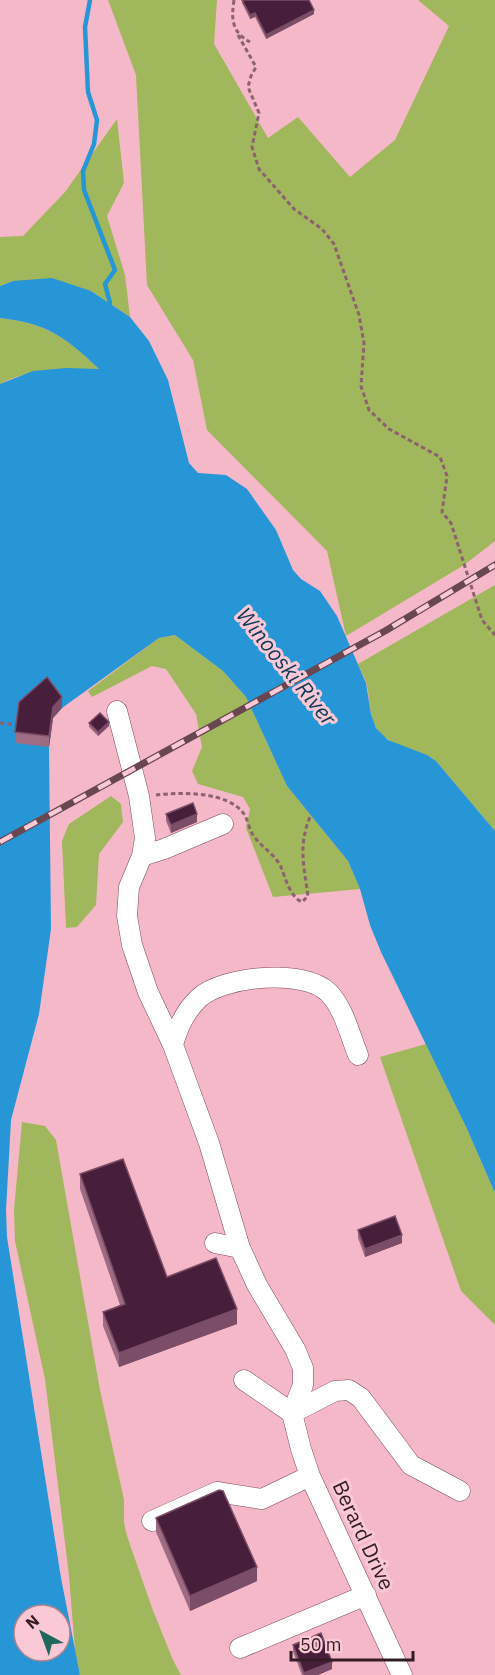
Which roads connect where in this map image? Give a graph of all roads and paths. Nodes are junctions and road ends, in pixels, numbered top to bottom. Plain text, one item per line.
1 (234, 0) edge
2 (238, 35) junction
3 (250, 42) dead end
4 (495, 635) edge
5 (117, 711) dead end
6 (0, 723) edge
7 (17, 725) edge
8 (139, 796) junction
9 (310, 817) dead end
10 (223, 824) dead end
11 (142, 856) junction
12 (173, 1045) junction
13 (358, 1055) dead end
14 (215, 1243) dead end
15 (240, 1248) junction
16 (244, 1380) dead end
17 (292, 1413) junction
18 (310, 1476) junction
19 (460, 1491) dead end
20 (152, 1521) dead end
21 (366, 1595) junction
22 (240, 1648) dead end
23 (402, 1675) edge

1 - 2 path
2 - 3 path
2 - 4 path
5 - 8 street
6 - 7 path
8 - 9 path
8 - 11 street
10 - 11 street
11 - 12 street
12 - 13 street
12 - 15 street
14 - 15 street
15 - 17 street
16 - 17 street
17 - 18 street, Berard Drive
17 - 19 street
18 - 20 street
18 - 21 street, Berard Drive
21 - 22 street
21 - 23 street, Berard Drive

